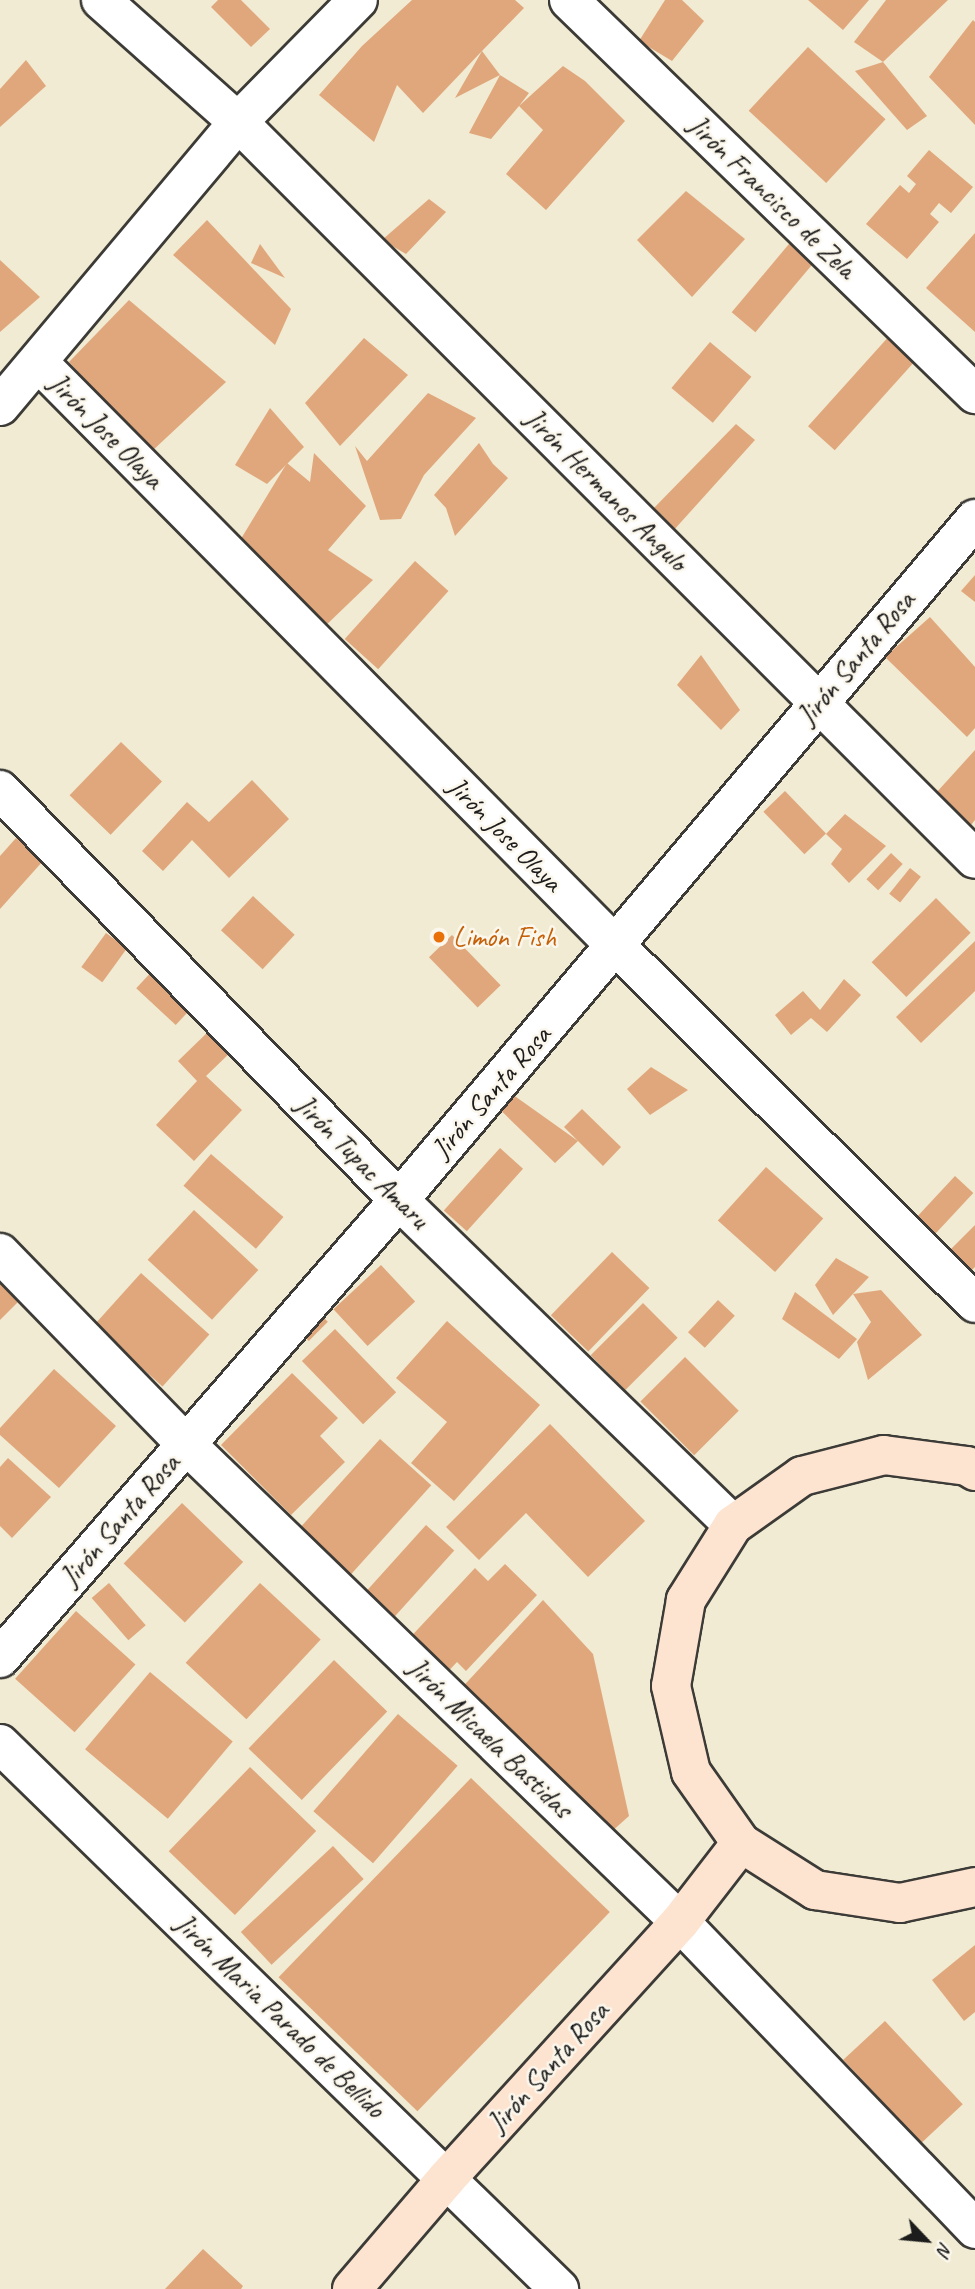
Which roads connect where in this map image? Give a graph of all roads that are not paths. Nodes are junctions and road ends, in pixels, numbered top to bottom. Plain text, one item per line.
1 (101, 0) edge
2 (358, 0) edge
3 (569, 0) edge
4 (238, 122) junction
5 (38, 362) junction
6 (975, 394) edge
7 (0, 406) edge
8 (975, 519) edge
9 (818, 702) junction
10 (0, 790) edge
11 (975, 859) edge
12 (616, 946) junction
13 (399, 1200) junction
14 (0, 1253) edge
15 (975, 1303) edge
16 (186, 1444) junction
17 (975, 1471) edge
18 (733, 1525) junction
19 (0, 1658) edge
20 (0, 1744) edge
21 (741, 1843) junction
22 (975, 1887) edge
23 (680, 1922) junction
24 (447, 2178) junction
25 (975, 2229) edge
26 (352, 2289) edge
27 (559, 2289) edge

1 - 4 street, Jirón Hermanos Angulo
2 - 4 street
3 - 6 street, Jirón Francisco de Zela
4 - 5 street
4 - 9 street, Jirón Hermanos Angulo
5 - 7 street
5 - 12 street, Jirón Jose Olaya
8 - 9 street, Jirón Santa Rosa
9 - 11 street, Jirón Hermanos Angulo
9 - 12 street, Jirón Santa Rosa
10 - 13 street, Jirón Tupac Amaru
12 - 13 street, Jirón Santa Rosa
12 - 15 street, Jirón Jose Olaya
13 - 16 street, Jirón Santa Rosa
13 - 18 street, Jirón Tupac Amaru
14 - 16 street, Jirón Micaela Bastidas
16 - 19 street, Jirón Santa Rosa
16 - 23 street, Jirón Micaela Bastidas
17 - 18 street
18 - 21 street
20 - 24 street, Jirón Maria Parado de Bellido
21 - 22 street
21 - 23 street, Jirón Santa Rosa
23 - 24 street, Jirón Santa Rosa
23 - 25 street, Jirón Micaela Bastidas
24 - 26 street, Jirón Santa Rosa
24 - 27 street, Jirón Maria Parado de Bellido

